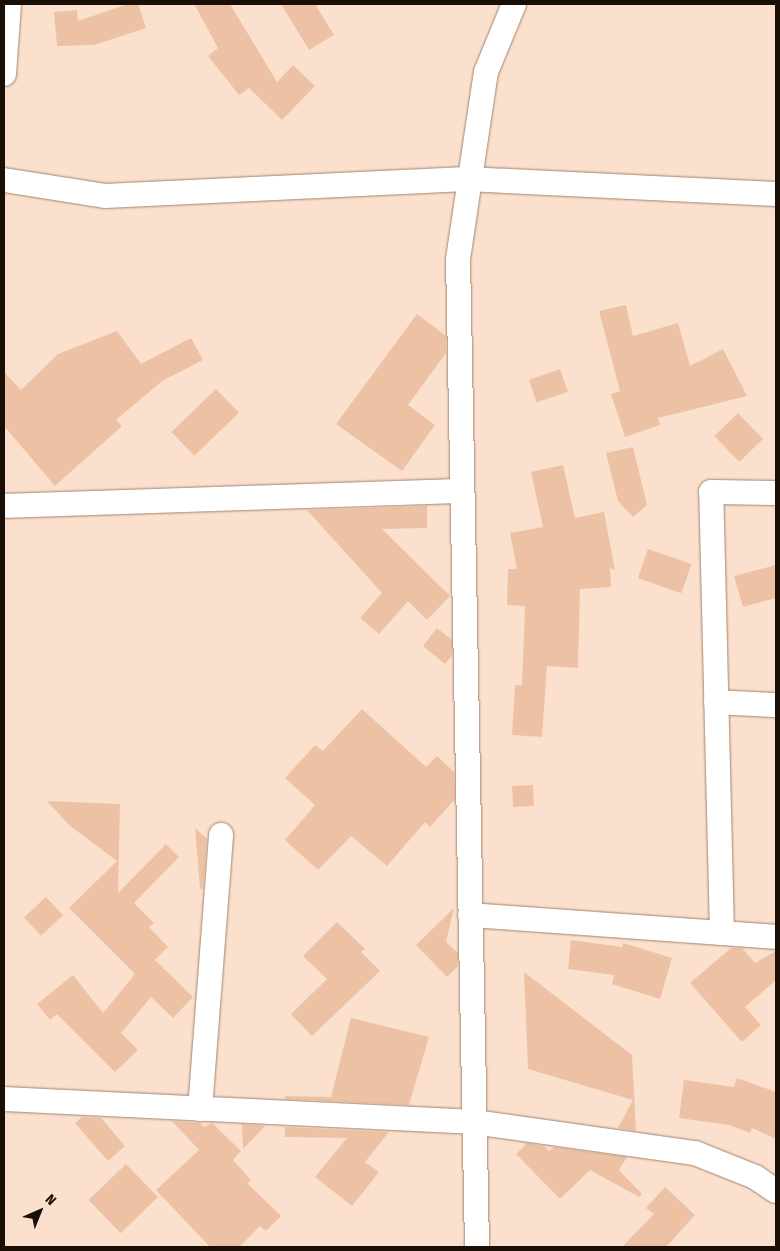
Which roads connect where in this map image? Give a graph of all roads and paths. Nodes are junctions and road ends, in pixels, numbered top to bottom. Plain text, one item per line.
1 (9, 4) edge
2 (514, 4) edge
3 (4, 74) edge
4 (467, 179) junction
5 (4, 180) edge
6 (776, 194) edge
7 (462, 491) junction
8 (776, 494) edge
9 (4, 506) edge
10 (716, 702) junction
11 (776, 705) edge
12 (221, 835) dead end
13 (470, 915) junction
14 (722, 933) junction
15 (776, 937) edge
16 (4, 1099) edge
17 (200, 1109) junction
18 (474, 1122) junction
19 (776, 1191) edge
20 (477, 1247) edge

1 - 3 street
2 - 4 street
4 - 5 street
4 - 6 street
4 - 7 street
7 - 9 street
7 - 13 street
8 - 10 street
10 - 11 street
10 - 14 street
12 - 17 street
13 - 14 street
13 - 18 street
14 - 15 street
16 - 17 street
17 - 18 street
18 - 19 street
18 - 20 street

